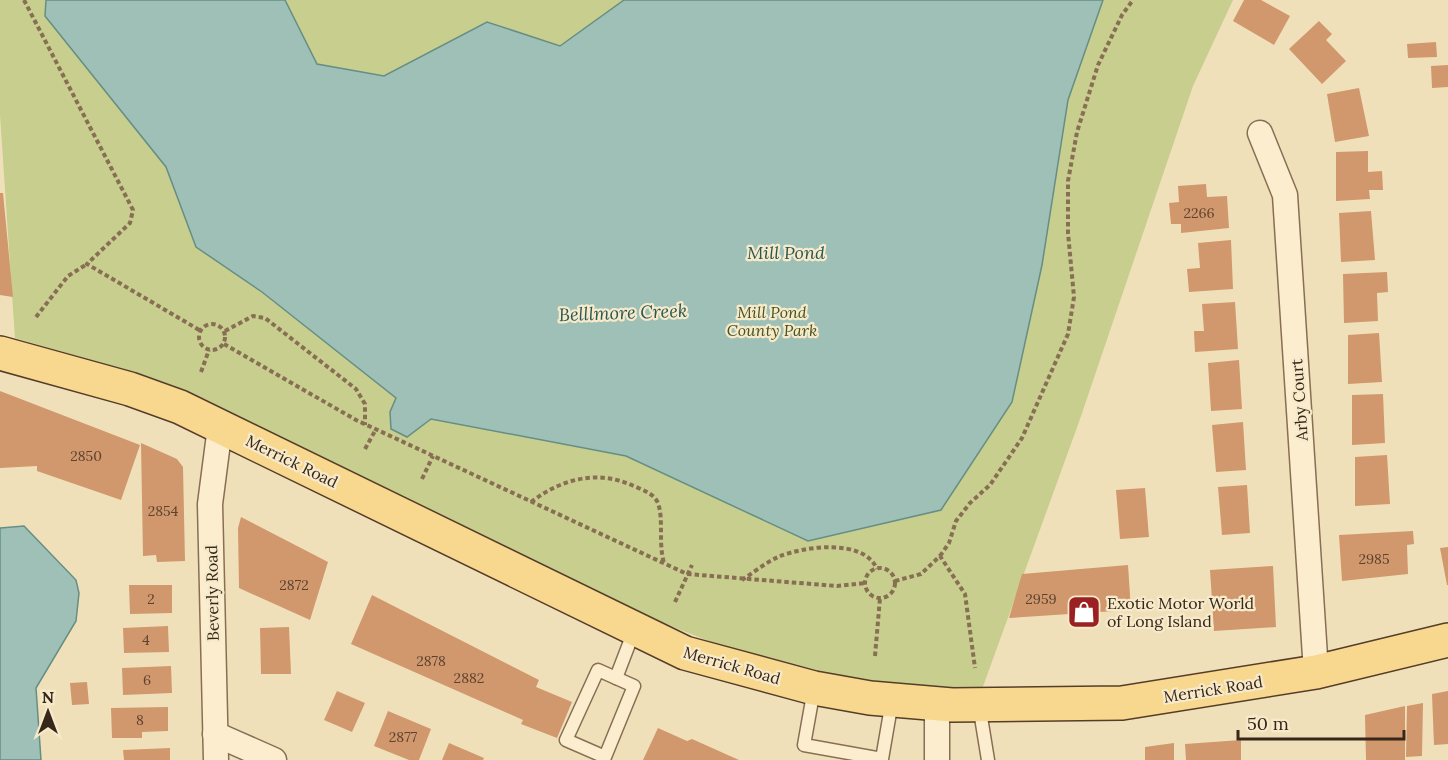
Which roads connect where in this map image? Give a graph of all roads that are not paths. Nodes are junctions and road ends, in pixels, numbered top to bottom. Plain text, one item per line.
1 (1260, 133) dead end
2 (0, 353) edge
3 (220, 427) junction
4 (635, 628) junction
5 (1448, 640) edge
6 (1316, 672) junction
7 (616, 678) junction
8 (814, 688) junction
9 (892, 701) junction
10 (937, 704) junction
11 (980, 705) junction
12 (215, 734) junction
13 (882, 759) edge
14 (216, 760) edge
15 (274, 760) edge
16 (937, 760) edge
17 (988, 760) edge

1 - 6 street, Arby Court
2 - 3 main road, Merrick Road
3 - 4 main road, Merrick Road
3 - 12 street, Beverly Road
4 - 7 lane
4 - 8 main road, Merrick Road
5 - 6 main road, Merrick Road
6 - 11 main road, Merrick Road
7 - 7 lane
8 - 9 main road, Merrick Road
8 - 13 lane
9 - 10 main road, Merrick Road
9 - 13 lane
10 - 11 main road, Merrick Road
10 - 16 street
11 - 17 lane
12 - 14 street, Beverly Road
12 - 15 street

